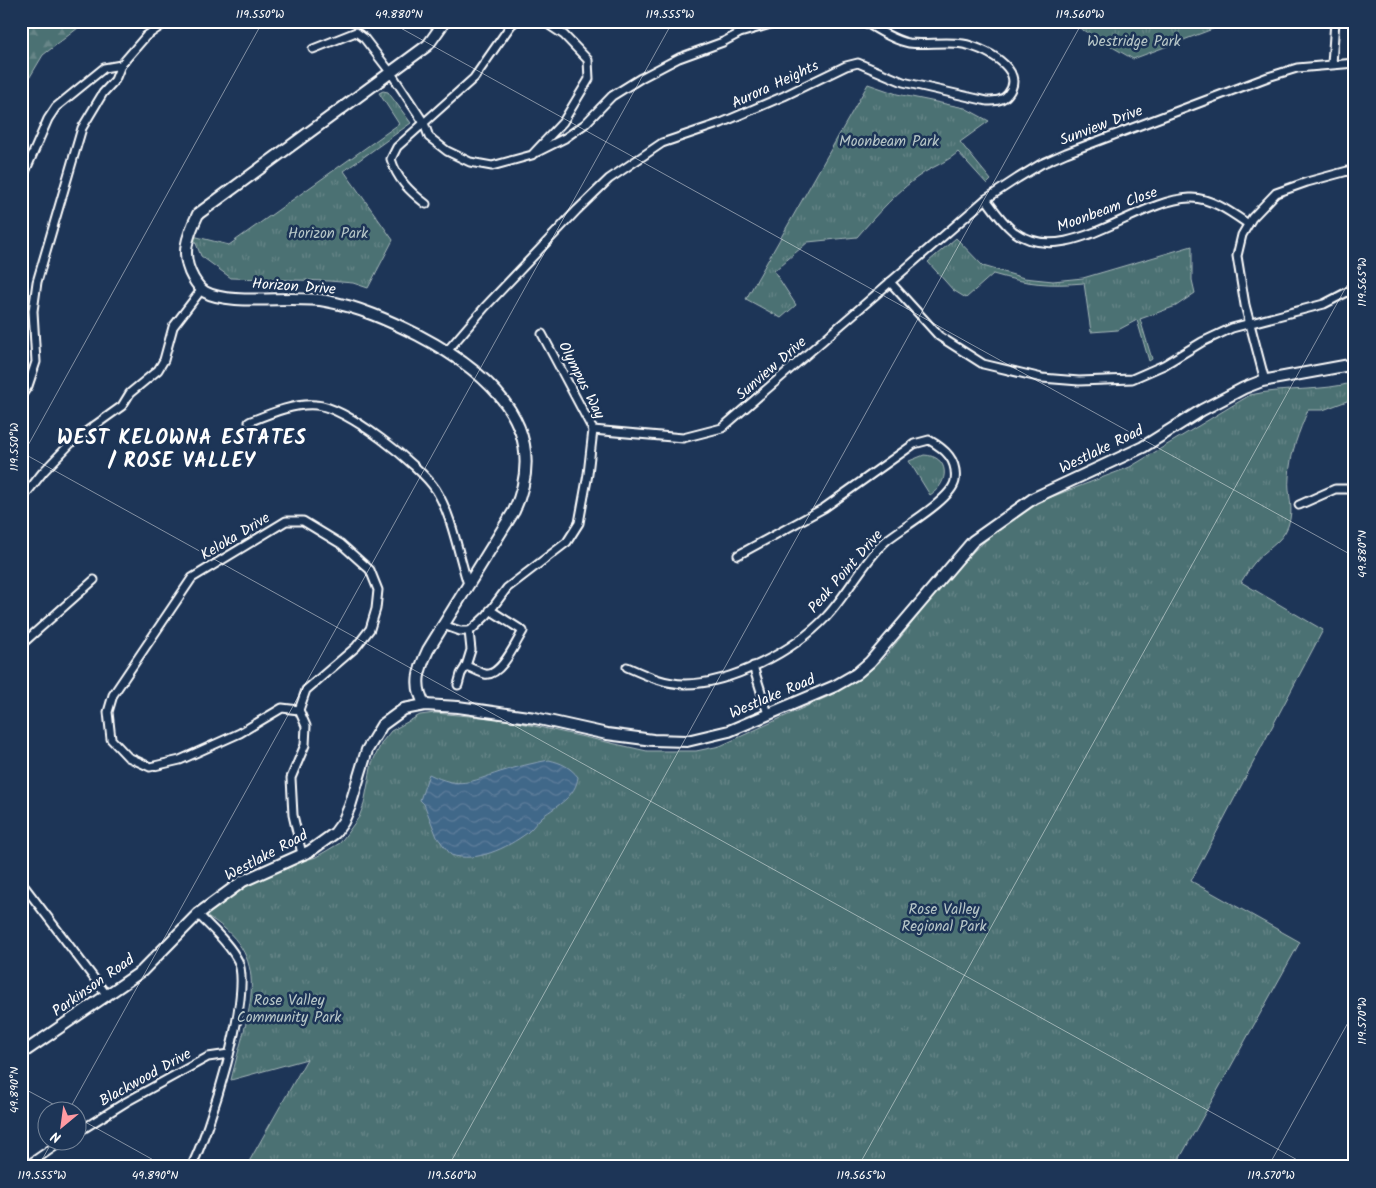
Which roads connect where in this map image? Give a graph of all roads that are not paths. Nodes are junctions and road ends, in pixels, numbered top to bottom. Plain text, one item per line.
1 (168, 21) edge
2 (445, 21) edge
3 (516, 21) edge
4 (542, 21) edge
5 (781, 21) edge
6 (863, 21) edge
7 (1335, 21) edge
8 (313, 49) dead end
9 (1355, 63) edge
10 (1332, 64) junction
11 (121, 65) junction
12 (391, 73) junction
13 (424, 124) junction
14 (532, 155) junction
15 (1355, 169) edge
16 (21, 181) edge
17 (986, 200) junction
18 (426, 204) dead end
19 (1248, 224) junction
20 (890, 282) junction
21 (1355, 288) edge
22 (202, 289) junction
23 (1250, 324) junction
24 (542, 334) dead end
25 (448, 350) junction
26 (1355, 364) edge
27 (1265, 381) junction
28 (21, 396) edge
29 (250, 422) dead end
30 (593, 430) junction
31 (1355, 489) edge
32 (21, 500) edge
33 (1299, 505) dead end
34 (738, 555) dead end
35 (94, 580) dead end
36 (468, 584) junction
37 (490, 610) junction
38 (443, 624) junction
39 (469, 631) junction
40 (21, 646) edge
41 (466, 666) junction
42 (753, 666) junction
43 (627, 667) dead end
44 (458, 685) dead end
45 (425, 705) junction
46 (298, 710) junction
47 (768, 714) junction
48 (302, 854) junction
49 (21, 882) edge
50 (198, 914) junction
51 (106, 994) junction
52 (21, 1054) edge
53 (229, 1054) junction
54 (88, 1126) edge
55 (50, 1150) edge
56 (25, 1167) edge
57 (191, 1167) edge

1 - 11 street
2 - 12 street
3 - 13 street
4 - 14 street
5 - 14 street
6 - 25 street, Aurora Heights
7 - 10 street
8 - 12 street
9 - 10 street, Sunview Drive
10 - 17 street, Sunview Drive
11 - 16 street
11 - 28 street
12 - 13 street
12 - 22 street
13 - 14 street
13 - 18 street
15 - 19 street
17 - 19 street, Moonbeam Close
17 - 20 street, Sunview Drive
19 - 23 street
20 - 23 street
20 - 30 street, Sunview Drive
21 - 23 street
22 - 25 street, Horizon Drive
22 - 32 street
23 - 27 street
24 - 30 street, Olympus Way
25 - 36 street, Horizon Drive
26 - 27 street, Westlake Road
27 - 47 street, Westlake Road
29 - 36 street
30 - 37 street, Olympus Way
31 - 33 street
34 - 42 street, Peak Point Drive
35 - 40 street
36 - 38 street, Horizon Drive
37 - 39 street, Olympus Way
37 - 41 street
38 - 39 street
38 - 45 street, Horizon Drive
39 - 41 street
41 - 44 street
42 - 43 street, Peak Point Drive
42 - 47 street
45 - 47 street, Westlake Road
45 - 48 street, Westlake Road
46 - 46 street, Keloka Drive
46 - 48 street
48 - 50 street, Westlake Road
49 - 51 street
50 - 51 street, Parkinson Road
50 - 53 street
51 - 52 street, Parkinson Road
53 - 54 street, Blackwood Drive
53 - 57 street
55 - 56 street

